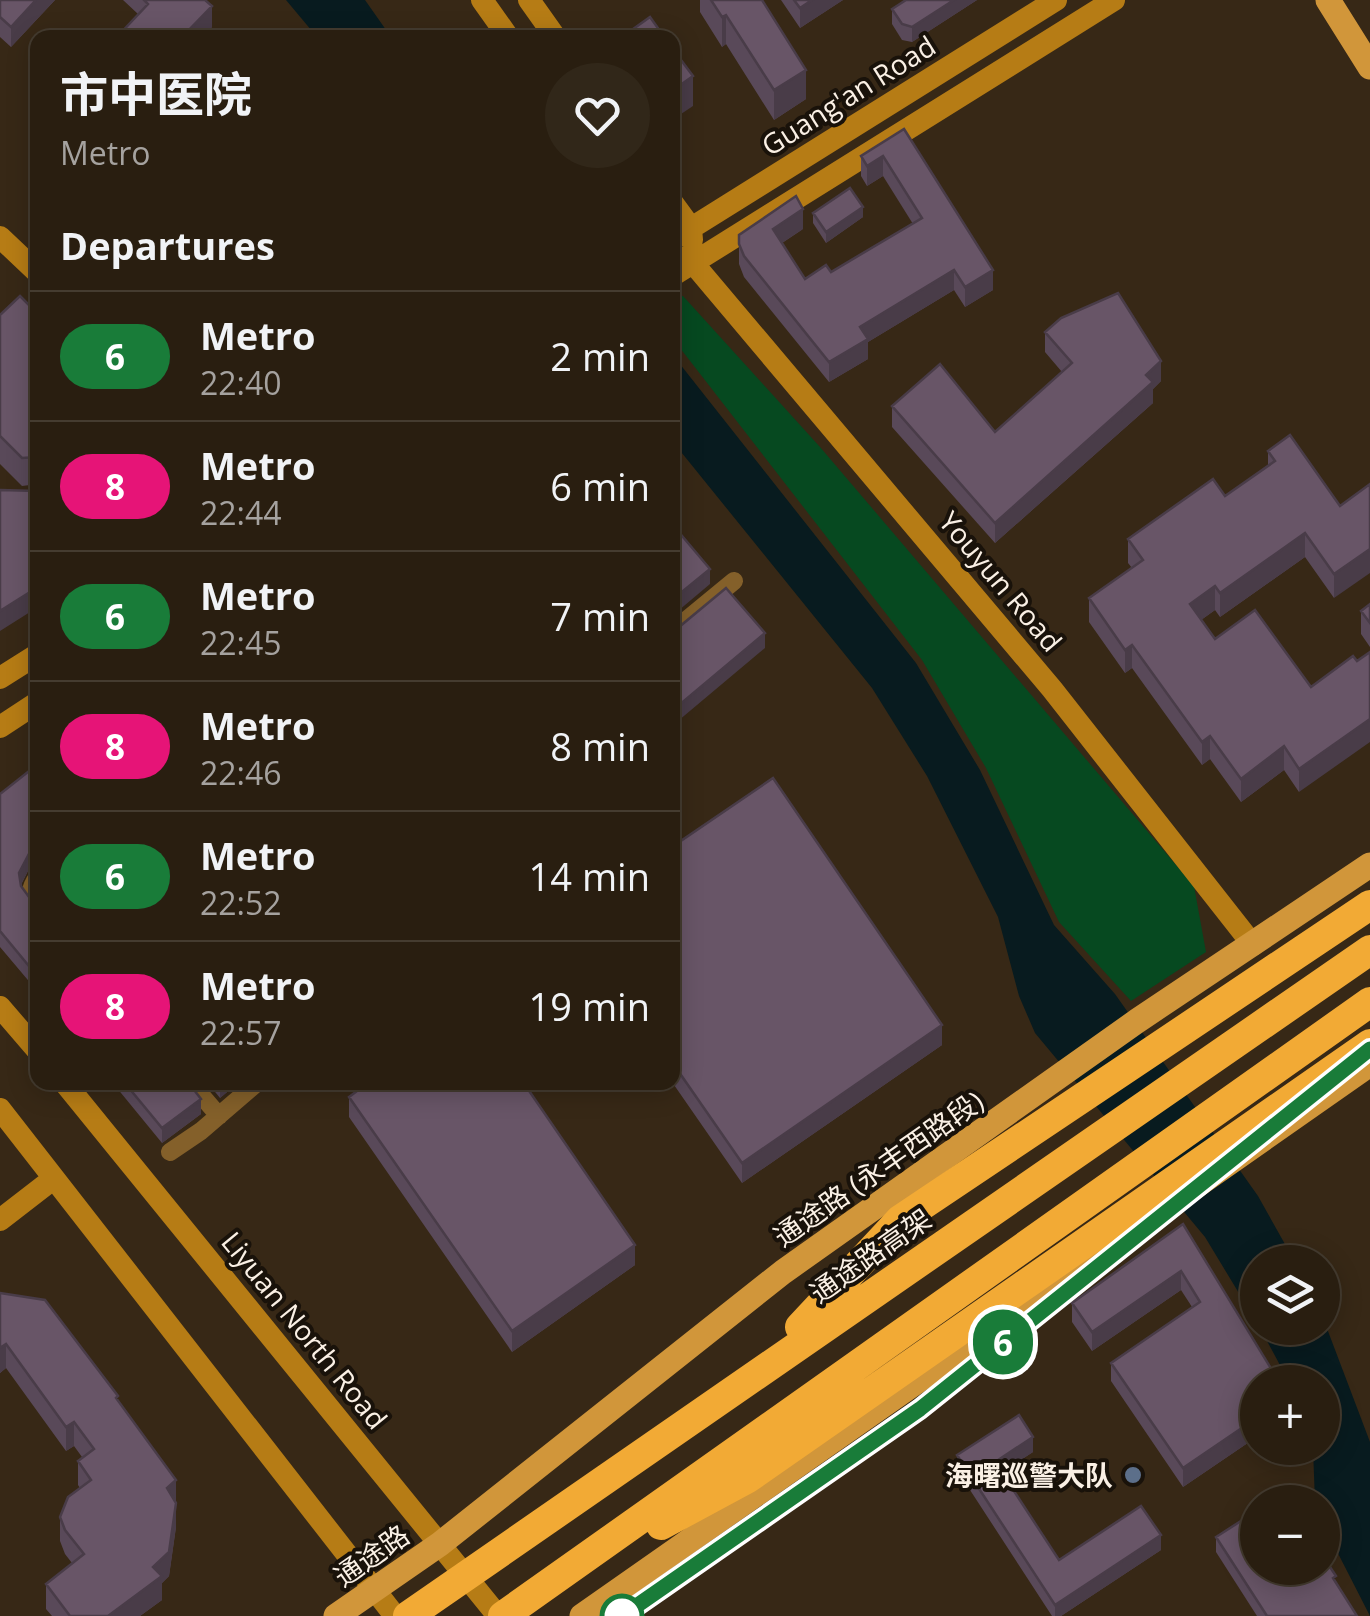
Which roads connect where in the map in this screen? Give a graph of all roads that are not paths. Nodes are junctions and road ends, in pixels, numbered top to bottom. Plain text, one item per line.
1 (482, 0) edge
2 (529, 0) edge
3 (1056, 0) edge
4 (1114, 0) edge
5 (1328, 0) edge
6 (503, 30) edge
7 (550, 30) edge
8 (1370, 67) edge
9 (682, 234) edge
10 (0, 236) edge
11 (683, 259) edge
12 (30, 265) edge
13 (734, 581) dead end
14 (680, 625) edge
15 (30, 659) edge
16 (0, 678) edge
17 (30, 707) edge
18 (0, 727) edge
19 (1370, 866) edge
20 (1370, 905) edge
21 (1253, 945) junction
22 (1370, 950) edge
23 (1370, 1002) edge
24 (0, 1007) edge
25 (30, 1042) edge
26 (1370, 1044) edge
27 (1370, 1064) edge
28 (71, 1090) edge
29 (197, 1090) edge
30 (249, 1090) edge
31 (0, 1109) edge
32 (219, 1116) junction
33 (170, 1152) dead end
34 (53, 1178) junction
35 (0, 1220) edge
36 (758, 1372) junction
37 (440, 1544) junction
38 (373, 1589) junction
39 (535, 1594) junction
40 (336, 1616) edge
41 (395, 1616) edge
42 (408, 1616) edge
43 (500, 1616) edge
44 (582, 1616) edge

1 - 6 street
2 - 7 street
3 - 9 street, Guang'an Road
4 - 11 street
5 - 8 main road
9 - 11 street
10 - 12 street
11 - 21 street, Youyun Road
13 - 14 street
15 - 16 street
17 - 18 street
19 - 21 main road, 通途路 (永丰西路段)
20 - 36 highway
21 - 37 main road, 通途路 (永丰西路段)
22 - 36 highway, 通途路高架
23 - 39 highway
24 - 25 street
26 - 39 highway
27 - 44 main road
28 - 37 street, Liyuan North Road
29 - 32 street
30 - 32 street
31 - 34 street
32 - 33 street
34 - 35 street
34 - 38 street
36 - 42 highway, 通途路高架
37 - 38 main road, 通途路
37 - 43 street, Liyuan North Road
38 - 40 main road, 通途路
38 - 41 street
39 - 43 highway

